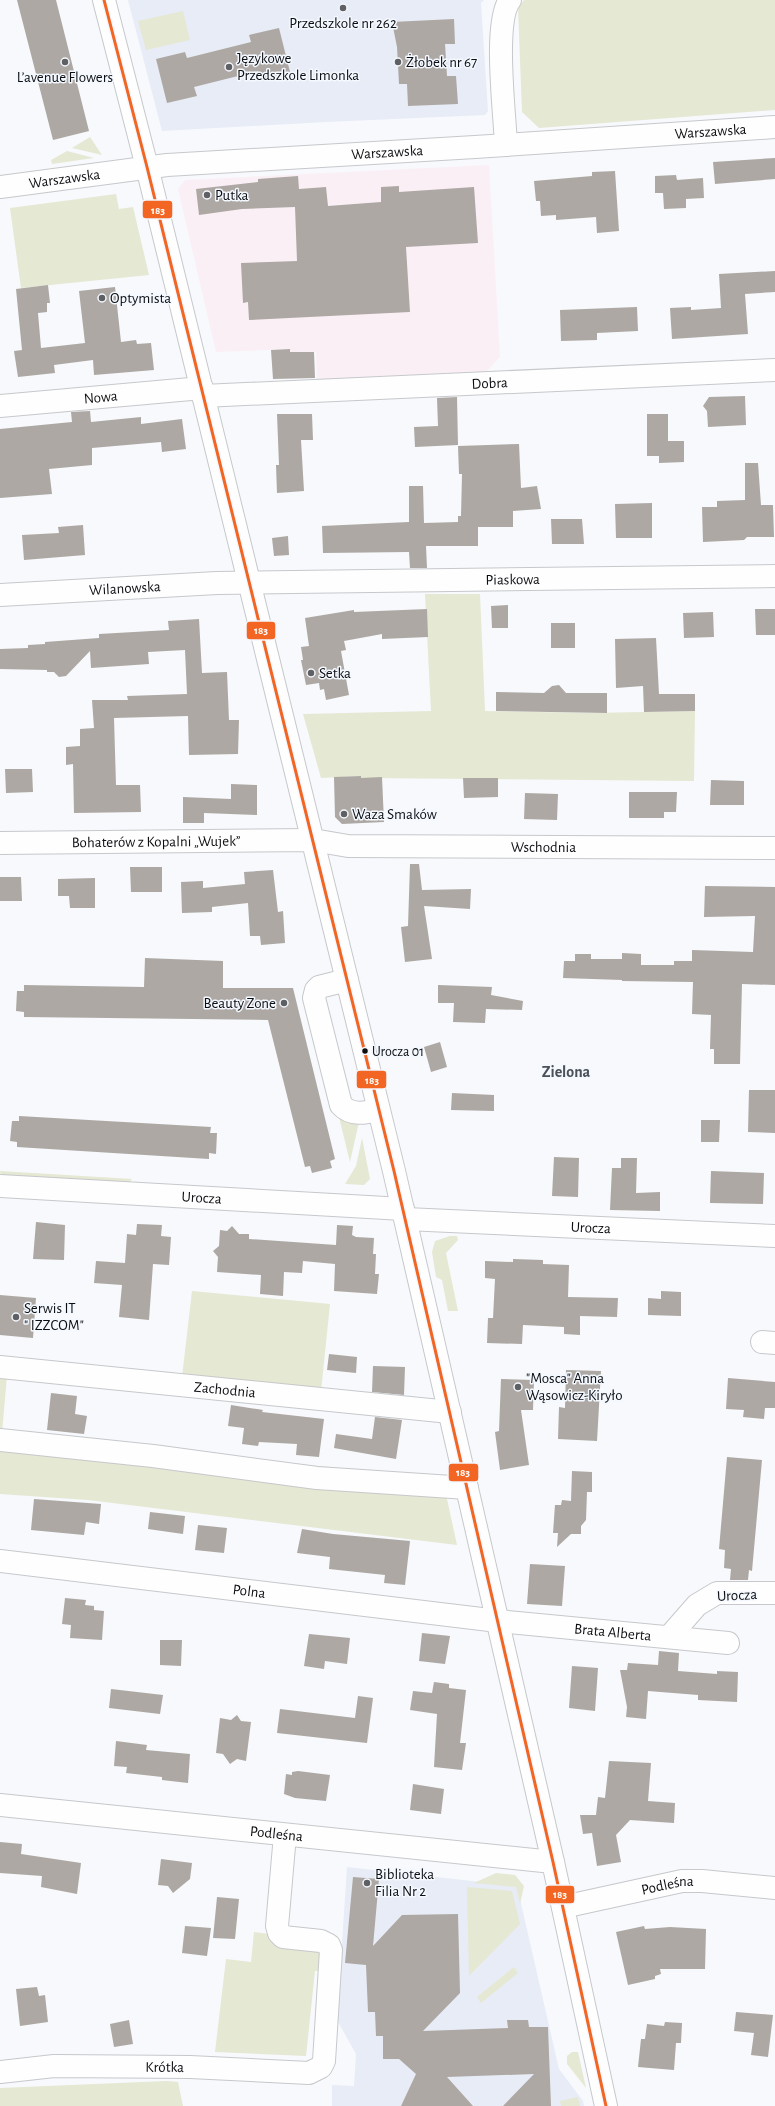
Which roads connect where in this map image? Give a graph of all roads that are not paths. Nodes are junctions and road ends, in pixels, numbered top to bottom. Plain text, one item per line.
1 (104, 0) edge
2 (510, 0) edge
3 (775, 126) edge
4 (506, 145) junction
5 (147, 167) junction
6 (0, 187) edge
7 (775, 370) edge
8 (202, 392) junction
9 (0, 406) edge
10 (775, 576) edge
11 (250, 583) junction
12 (0, 595) edge
13 (313, 840) junction
14 (0, 843) edge
15 (775, 848) edge
16 (347, 980) junction
17 (378, 1110) junction
18 (0, 1186) edge
19 (405, 1214) junction
20 (775, 1236) edge
21 (0, 1368) edge
22 (450, 1412) junction
23 (0, 1440) edge
24 (467, 1488) junction
25 (0, 1561) edge
26 (775, 1593) edge
27 (498, 1621) junction
28 (669, 1637) junction
29 (728, 1643) dead end
30 (0, 1805) edge
31 (285, 1835) junction
32 (553, 1862) junction
33 (775, 1888) edge
34 (563, 1907) junction
35 (0, 2072) edge
36 (606, 2106) edge

1 - 5 street
2 - 4 street
3 - 4 street, Warszawska
4 - 5 street, Warszawska
5 - 6 street, Warszawska
5 - 8 street
7 - 8 street, Dobra
8 - 9 street, Nowa
8 - 11 street
10 - 11 street, Piaskowa
11 - 12 street, Wilanowska
11 - 13 street
13 - 14 street, Bohaterów z Kopalni „Wujek”
13 - 15 street, Wschodnia
13 - 16 street
16 - 17 street
16 - 17 street
17 - 19 street
18 - 19 street, Urocza
19 - 20 street, Urocza
19 - 22 street
21 - 22 street, Zachodnia
22 - 24 street
23 - 24 street
24 - 27 street
25 - 27 street, Polna
26 - 28 street, Urocza
27 - 28 street, Brata Alberta
27 - 32 street
28 - 29 street, Brata Alberta
30 - 31 street, Podleśna
31 - 32 street, Podleśna
31 - 35 street, Krótka
32 - 34 street
33 - 34 street, Podleśna
34 - 36 street

